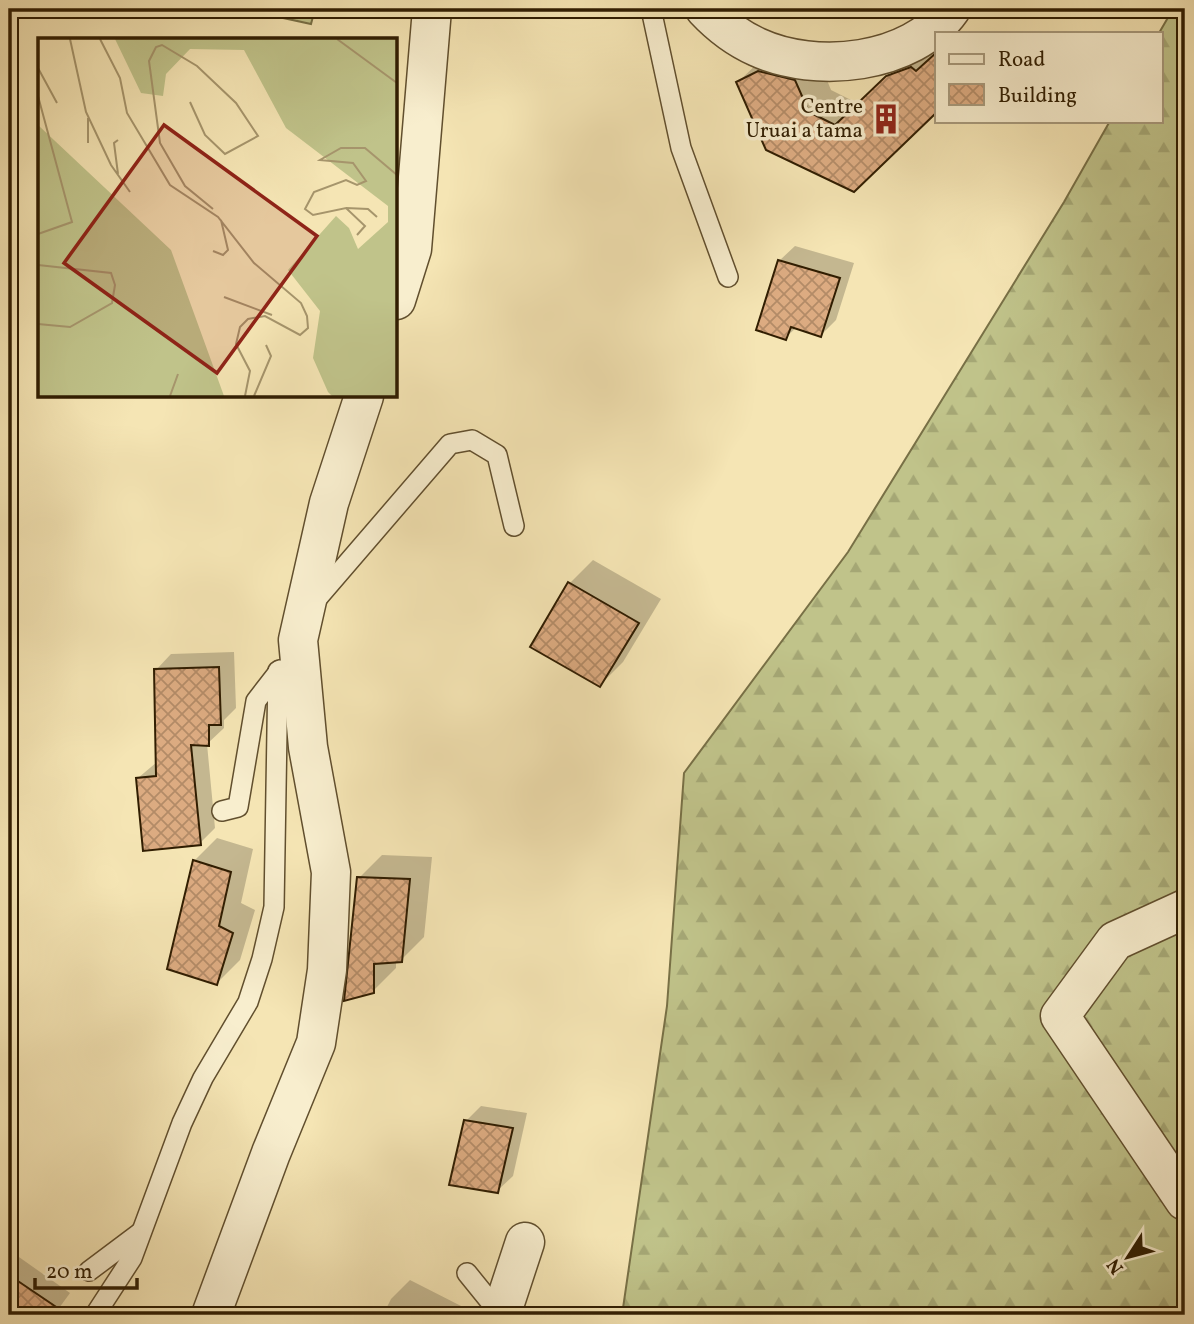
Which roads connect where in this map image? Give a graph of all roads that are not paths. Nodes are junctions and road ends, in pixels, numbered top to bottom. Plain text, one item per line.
1 (432, 9) edge
2 (651, 9) edge
3 (705, 9) edge
4 (951, 9) edge
5 (728, 277) dead end
6 (397, 297) edge
7 (364, 397) edge
8 (514, 526) dead end
9 (304, 614) junction
10 (289, 668) junction
11 (222, 811) dead end
12 (1185, 909) edge
13 (1185, 1201) edge
14 (141, 1232) junction
15 (525, 1242) dead end
16 (89, 1271) dead end
17 (467, 1273) dead end
18 (95, 1315) edge
19 (211, 1315) edge
20 (501, 1315) edge

1 - 6 street
2 - 5 lane
3 - 4 street
7 - 9 street
8 - 9 lane
9 - 10 street
10 - 11 lane
10 - 14 lane
10 - 19 street
12 - 13 street
14 - 16 lane
14 - 18 lane
15 - 20 street
17 - 20 lane

